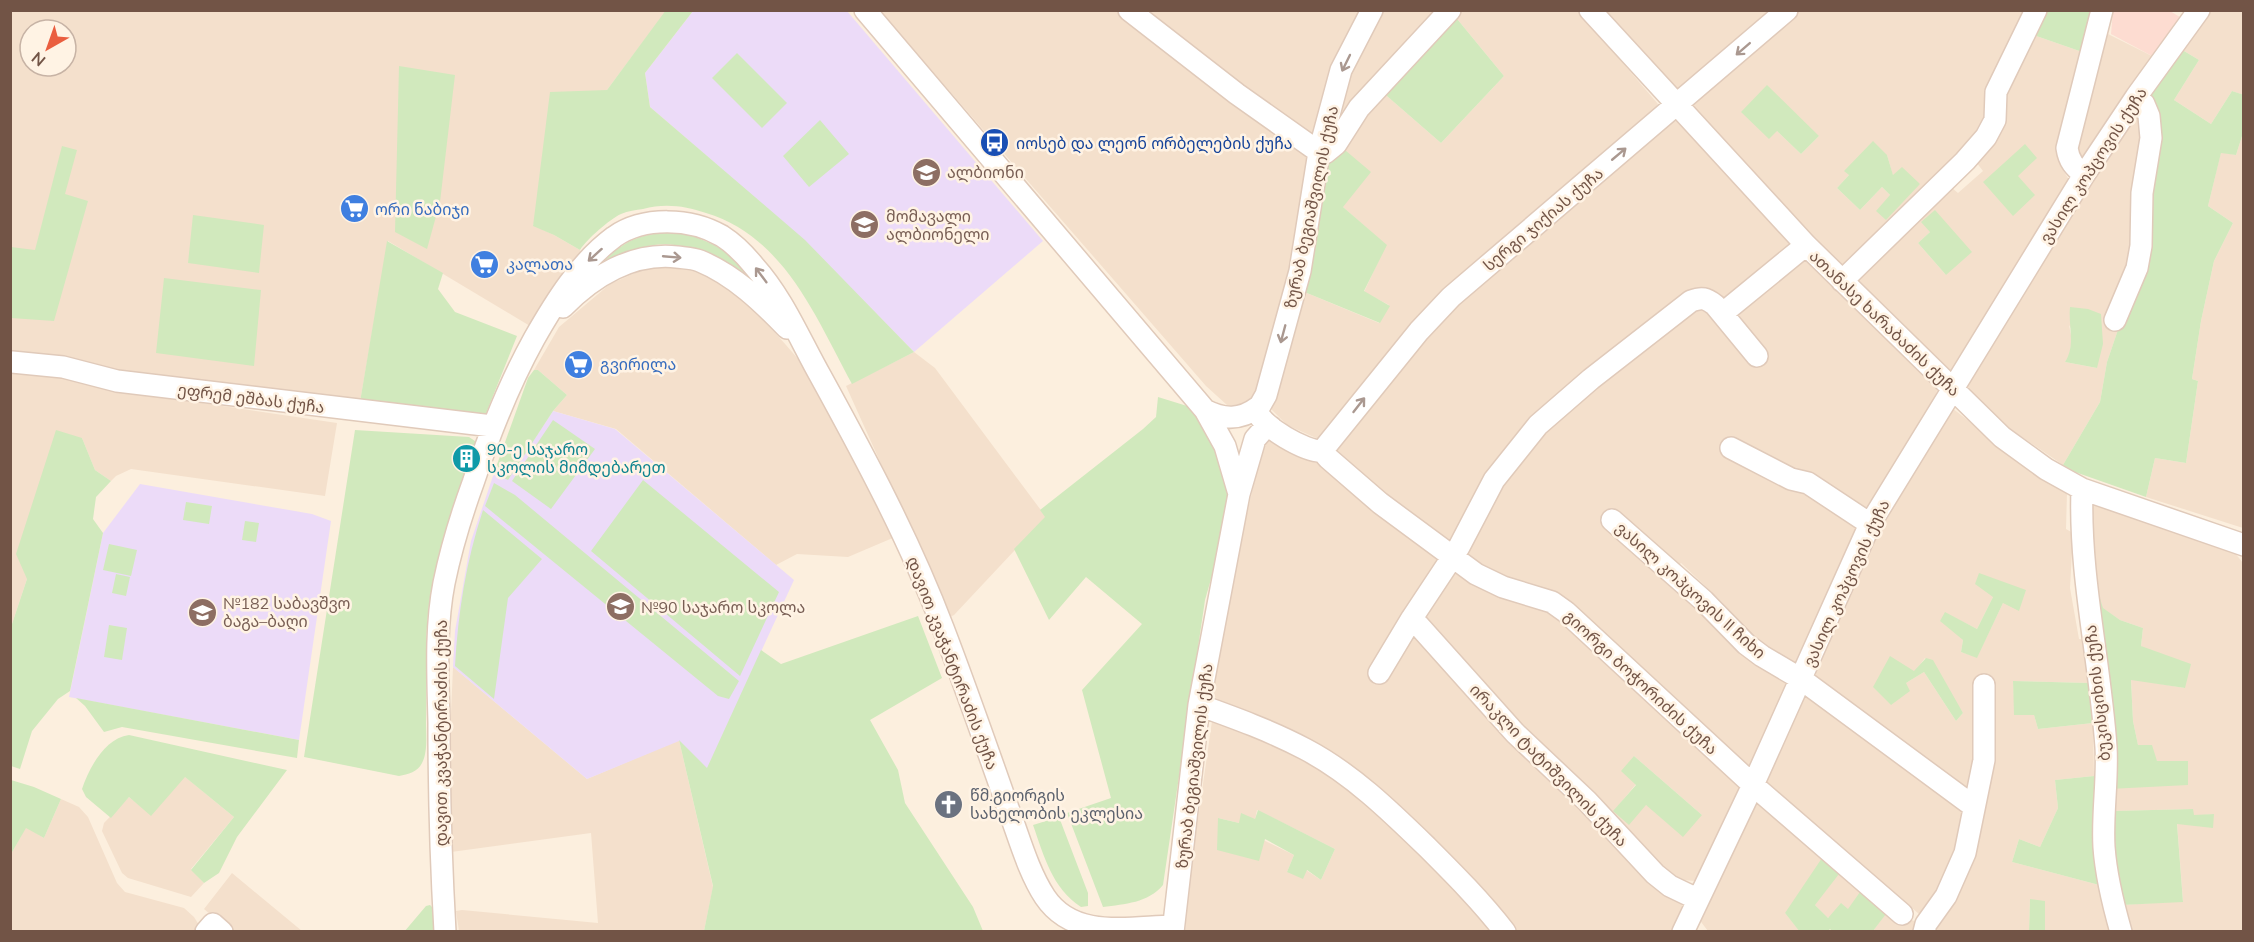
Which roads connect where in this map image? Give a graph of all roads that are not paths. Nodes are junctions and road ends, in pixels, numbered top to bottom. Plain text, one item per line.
1 (865, 10) edge
2 (1129, 10) edge
3 (1372, 10) edge
4 (1450, 10) edge
5 (1590, 10) edge
6 (1787, 10) edge
7 (2036, 10) edge
8 (2102, 10) edge
9 (2199, 10) edge
10 (2136, 97) junction
11 (1676, 106) junction
12 (1319, 152) junction
13 (2084, 175) junction
14 (1806, 245) junction
15 (1842, 281) junction
16 (1723, 313) junction
17 (2115, 320) dead end
18 (536, 336) junction
19 (802, 343) junction
20 (1757, 356) dead end
21 (12, 362) edge
22 (1952, 389) junction
23 (1205, 410) junction
24 (1250, 425) junction
25 (492, 426) junction
26 (1223, 442) junction
27 (1731, 448) dead end
28 (1323, 451) junction
29 (2082, 489) junction
30 (1239, 495) junction
31 (1612, 520) dead end
32 (1870, 524) junction
33 (2244, 545) edge
34 (1452, 555) junction
35 (1412, 618) junction
36 (1379, 673) dead end
37 (1801, 679) junction
38 (1984, 685) dead end
39 (1199, 705) junction
40 (1753, 785) junction
41 (1973, 806) junction
42 (1697, 899) junction
43 (1902, 914) dead end
44 (1173, 929) edge
45 (1690, 929) edge
46 (206, 932) edge
47 (222, 932) edge
48 (445, 932) edge
49 (1505, 932) edge
50 (1924, 932) edge
51 (2121, 932) edge

1 - 23 street
2 - 12 street
3 -> 12 street, ზურაბ ბეგიაშვილის ქუჩა
4 - 12 street
5 - 11 street, ათანასე ხარაბაძის ქუჩა
6 -> 11 street, სერგი ჯიქიას ქუჩა
7 - 15 street
8 - 13 street
9 - 10 street, ვასილ კოპცოვის ქუჩა
10 - 13 street, ვასილ კოპცოვის ქუჩა
10 - 17 street
11 - 14 street, ათანასე ხარაბაძის ქუჩა
28 -> 11 street, სერგი ჯიქიას ქუჩა
12 -> 24 street, ზურაბ ბეგიაშვილის ქუჩა
13 - 22 street, ვასილ კოპცოვის ქუჩა
14 - 15 street, ათანასე ხარაბაძის ქუჩა
14 - 16 street
15 - 22 street, ათანასე ხარაბაძის ქუჩა
16 - 20 street
16 - 34 street
18 -> 19 street, დავით კვაჭანტირაძის ქუჩა
19 -> 18 street, დავით კვაჭანტირაძის ქუჩა
18 - 25 street, დავით კვაჭანტირაძის ქუჩა
19 - 44 street, დავით კვაჭანტირაძის ქუჩა
21 - 25 street, ეფრემ ეშბას ქუჩა
22 - 29 street, ათანასე ხარაბაძის ქუჩა
22 - 32 street, ვასილ კოპცოვის ქუჩა
23 - 24 street, გიორგი ბოჭორიძის ქუჩა
23 - 26 street
24 - 26 street
24 - 26 street
24 - 28 street, გიორგი ბოჭორიძის ქუჩა
24 - 30 street, ზურაბ ბეგიაშვილის ქუჩა
25 - 48 street, დავით კვაჭანტირაძის ქუჩა
26 - 30 street
27 - 32 street
28 - 34 street, გიორგი ბოჭორიძის ქუჩა
29 - 33 street, ათანასე ხარაბაძის ქუჩა
29 - 51 street, ბუკისციხის ქუჩა
30 - 39 street, ზურაბ ბეგიაშვილის ქუჩა
31 - 37 street, ვასილ კოპცოვის II ჩიხი
32 - 37 street, ვასილ კოპცოვის ქუჩა
34 - 35 street
34 - 40 street, გიორგი ბოჭორიძის ქუჩა
35 - 36 street
35 - 42 street, ირაკლი ტატიშვილის ქუჩა
37 - 40 street, ვასილ კოპცოვის ქუჩა
37 - 41 street, ვასილ კოპცოვის II ჩიხი
38 - 41 street
39 - 44 street, ზურაბ ბეგიაშვილის ქუჩა
39 - 49 street
40 - 42 street, ვასილ კოპცოვის ქუჩა
40 - 43 street, გიორგი ბოჭორიძის ქუჩა
41 - 50 street
42 - 45 street, ვასილ კოპცოვის ქუჩა
46 - 47 street

